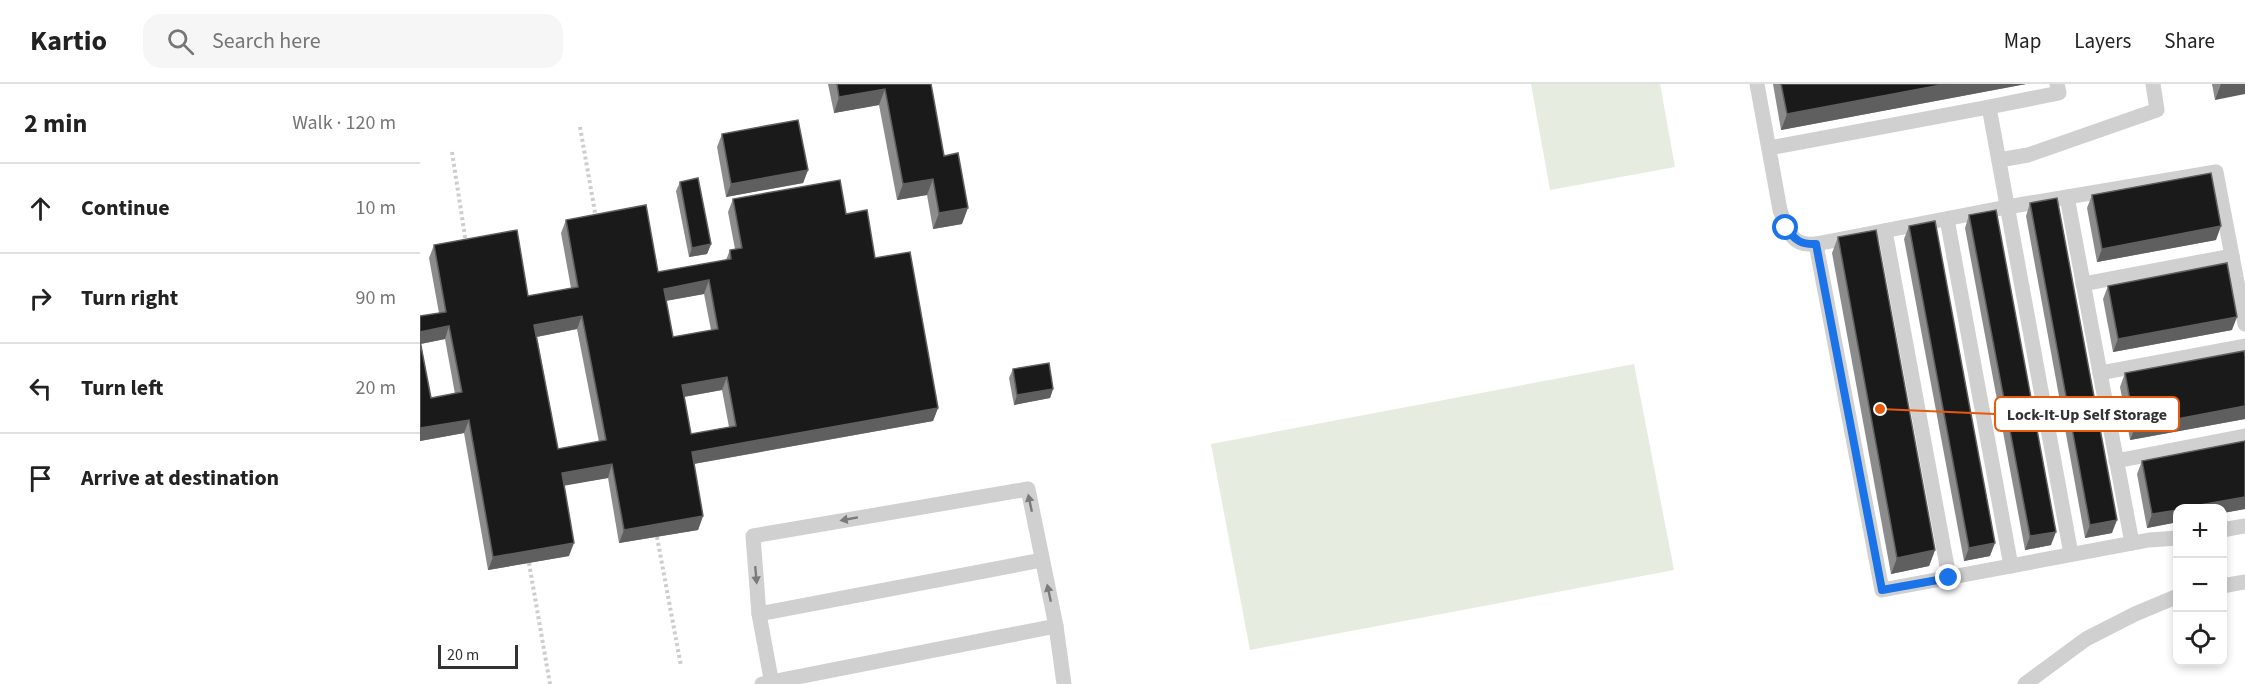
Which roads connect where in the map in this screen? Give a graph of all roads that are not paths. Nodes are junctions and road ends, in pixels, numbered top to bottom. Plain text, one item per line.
1 (1757, 84) edge
2 (2057, 84) edge
3 (2153, 84) edge
4 (1989, 107) junction
5 (1769, 148) junction
6 (1999, 160) junction
7 (2067, 197) junction
8 (2007, 207) junction
9 (1947, 219) junction
10 (1886, 231) junction
11 (1816, 244) junction
12 (2232, 256) junction
13 (2083, 284) junction
14 (2245, 324) edge
15 (2245, 346) edge
16 (2100, 373) junction
17 (2245, 436) edge
18 (2116, 461) junction
19 (2245, 526) edge
20 (2227, 529) edge
21 (2173, 538) edge
22 (2132, 543) junction
23 (2071, 554) junction
24 (1042, 560) junction
25 (2011, 566) junction
26 (1949, 578) junction
27 (2245, 582) edge
28 (2227, 585) edge
29 (2173, 598) edge
30 (759, 614) junction
31 (1056, 626) junction
32 (769, 683) edge
33 (1064, 684) edge
34 (2025, 684) edge

1 - 5 lane
2 - 4 lane
3 - 6 lane
4 - 5 lane
4 - 6 lane
5 - 11 lane
6 - 8 lane
7 - 8 lane
7 - 12 lane
7 - 13 lane
8 - 9 lane
8 - 23 lane
9 - 10 lane
9 - 25 lane
10 - 11 lane
10 - 26 lane
11 - 26 lane
12 - 13 lane
12 - 14 lane
13 - 16 lane
15 - 16 lane
16 - 18 lane
17 - 18 lane
18 - 22 lane
19 - 20 lane
21 - 22 lane
22 - 23 lane
23 - 25 lane
24 - 30 lane
24 -> 30 lane
31 -> 24 lane
25 - 26 lane
27 - 28 lane
29 - 34 lane
30 - 32 lane
31 - 32 lane
31 - 33 lane

